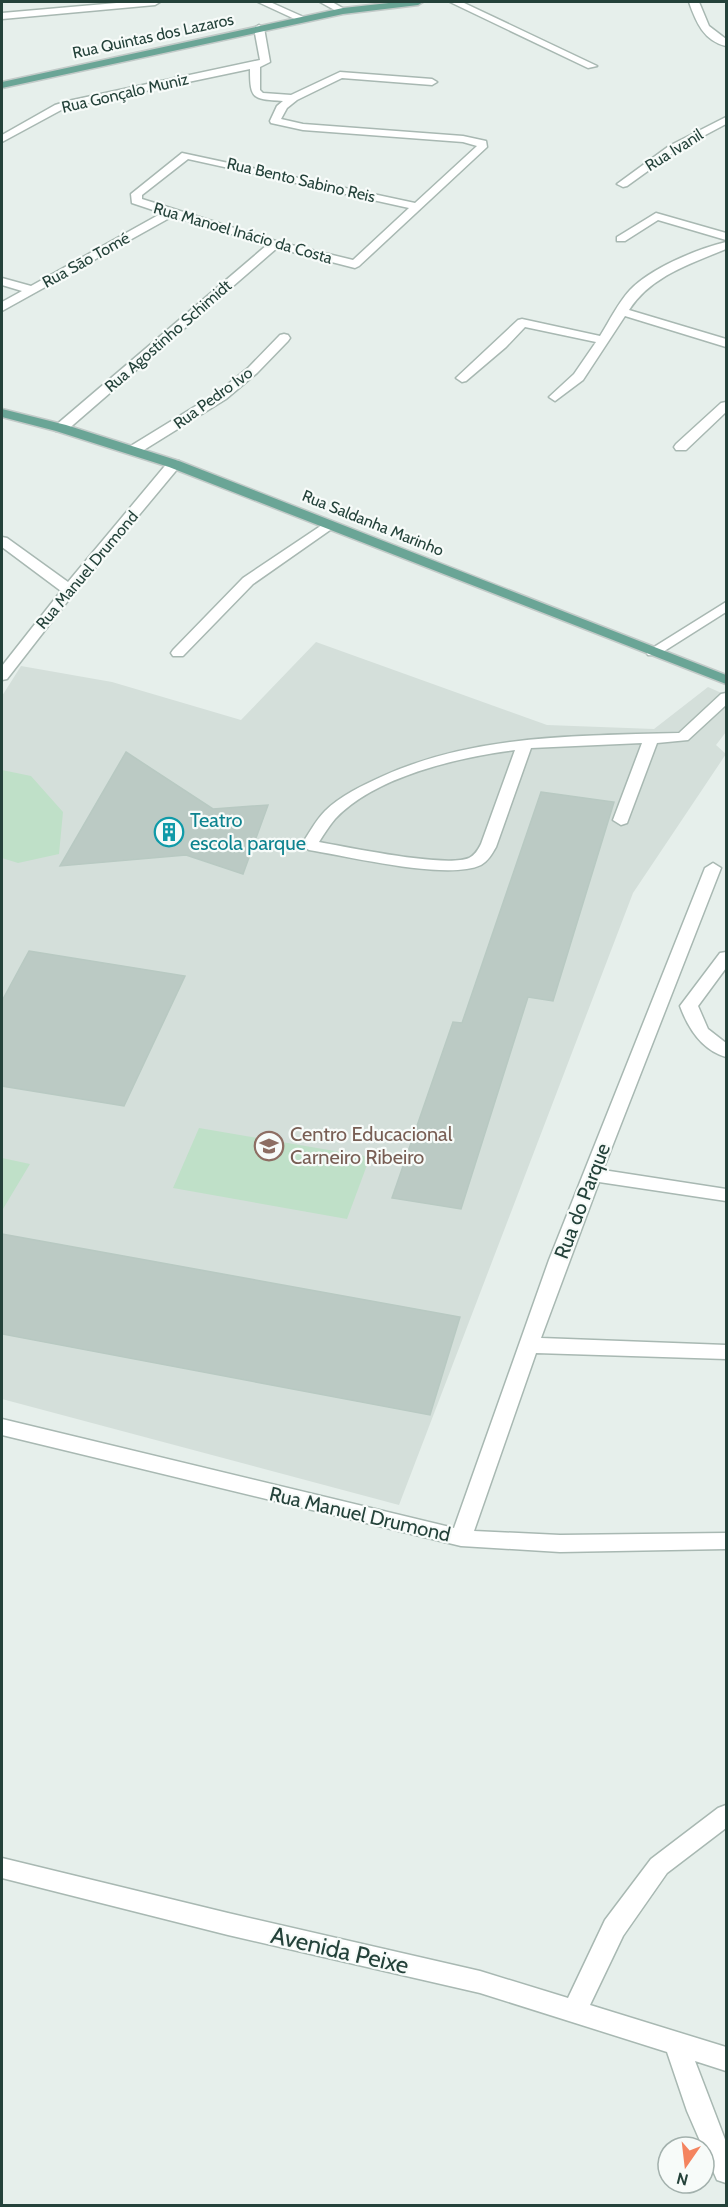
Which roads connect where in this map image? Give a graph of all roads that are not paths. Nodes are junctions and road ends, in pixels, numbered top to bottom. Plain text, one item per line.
1 (155, 2) edge
2 (264, 2) edge
3 (325, 2) edge
4 (418, 2) edge
5 (455, 2) edge
6 (694, 2) edge
7 (343, 10) junction
8 (2, 16) edge
9 (303, 19) junction
10 (259, 28) junction
11 (726, 43) edge
12 (255, 65) junction
13 (592, 66) dead end
14 (432, 82) dead end
15 (2, 85) edge
16 (293, 98) junction
17 (726, 120) edge
18 (2, 139) edge
19 (186, 155) joint
20 (623, 184) dead end
21 (415, 206) junction
22 (170, 213) junction
23 (726, 237) edge
24 (621, 239) dead end
25 (275, 244) junction
26 (726, 245) edge
27 (2, 281) edge
28 (33, 290) junction
29 (2, 307) edge
30 (621, 311) junction
31 (284, 338) dead end
32 (602, 340) junction
33 (726, 343) edge
34 (462, 378) dead end
35 (555, 397) dead end
36 (726, 406) edge
37 (2, 413) edge
38 (61, 428) junction
39 (681, 447) dead end
40 (134, 450) junction
41 (174, 464) junction
42 (328, 525) junction
43 (2, 541) edge
44 (68, 590) junction
45 (726, 606) edge
46 (653, 652) junction
47 (178, 653) dead end
48 (2, 676) edge
49 (726, 680) edge
50 (726, 697) edge
51 (651, 739) junction
52 (525, 745) junction
53 (621, 820) dead end
54 (713, 868) dead end
55 (726, 957) edge
56 (726, 1051) edge
57 (592, 1175) junction
58 (726, 1194) edge
59 (528, 1345) junction
60 (726, 1352) edge
61 (2, 1427) edge
62 (461, 1538) junction
63 (726, 1541) edge
64 (726, 1815) edge
65 (2, 1868) edge
66 (575, 2010) junction
67 (676, 2043) junction
68 (726, 2059) edge
69 (726, 2171) edge

1 - 8 street
2 - 9 street
3 - 7 street
4 - 7 main road, Rua Quintas dos Lazaros
5 - 13 street
6 - 11 street
7 - 9 main road, Rua Quintas dos Lazaros
9 - 10 main road, Rua Quintas dos Lazaros
10 - 12 street
10 - 15 main road, Rua Quintas dos Lazaros
12 - 16 street
12 - 18 street, Rua Gonçalo Muniz
14 - 16 street
16 - 21 street
17 - 20 street, Rua Ivanil
19 - 21 street, Rua Bento Sabino Reis
19 - 22 street, Rua Manoel Inácio da Costa
21 - 25 street, Rua Manoel Inácio da Costa
22 - 25 street, Rua Manoel Inácio da Costa
22 - 28 street, Rua Sāo Tomé
23 - 24 street
25 - 38 street, Rua Agostinho Schimidt
26 - 30 street
27 - 28 street
28 - 29 street, Rua Sāo Tomé
30 - 32 street
30 - 33 street
31 - 40 street, Rua Pedro Ivo
32 - 34 street
32 - 35 street
36 - 39 street
37 - 38 main road, Rua Saldanha Marinho
38 - 40 main road, Rua Saldanha Marinho
40 - 41 main road, Rua Saldanha Marinho
41 - 42 main road, Rua Saldanha Marinho
41 - 44 street, Rua Manuel Drumond
42 - 46 main road, Rua Saldanha Marinho
42 - 47 street
43 - 44 street
44 - 48 street, Rua Manuel Drumond
45 - 46 street
46 - 49 main road, Rua Saldanha Marinho
50 - 51 street
51 - 52 street
51 - 53 street
52 - 52 street
54 - 57 street, Rua do Parque
55 - 56 street
57 - 58 street
57 - 59 street, Rua do Parque
59 - 60 street
59 - 62 street, Rua do Parque
61 - 62 street, Rua Manuel Drumond
62 - 63 street, Rua Manuel Drumond
64 - 66 street
65 - 66 street, Avenida Peixe
66 - 67 street, Avenida Peixe
67 - 68 street, Avenida Peixe
67 - 69 street

